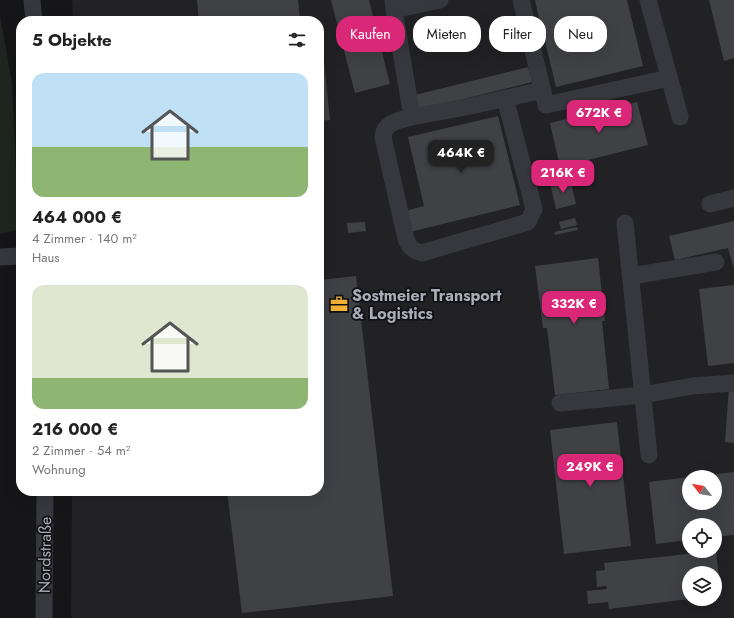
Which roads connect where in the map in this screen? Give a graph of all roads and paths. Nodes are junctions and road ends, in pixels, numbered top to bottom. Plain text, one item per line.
1 (32, 0) edge
2 (440, 0) edge
3 (521, 0) edge
4 (648, 0) edge
5 (394, 5) edge
6 (34, 16) edge
7 (670, 78) junction
8 (543, 90) junction
9 (505, 98) junction
10 (412, 117) junction
11 (680, 117) dead end
12 (734, 198) edge
13 (710, 204) dead end
14 (625, 223) dead end
15 (16, 256) edge
16 (0, 257) edge
17 (716, 262) dead end
18 (631, 276) junction
19 (734, 383) edge
20 (643, 395) junction
21 (560, 403) dead end
22 (649, 455) dead end
23 (45, 496) edge
24 (44, 618) edge

1 - 6 street
2 - 5 street
3 - 8 street
4 - 7 street
5 - 10 street
7 - 8 street
7 - 11 street
8 - 9 street
9 - 10 street
9 - 10 street
12 - 13 street
14 - 18 street
15 - 16 street
17 - 18 street
18 - 20 street
19 - 20 street
20 - 21 street
20 - 22 street
23 - 24 street, Nordstraße

